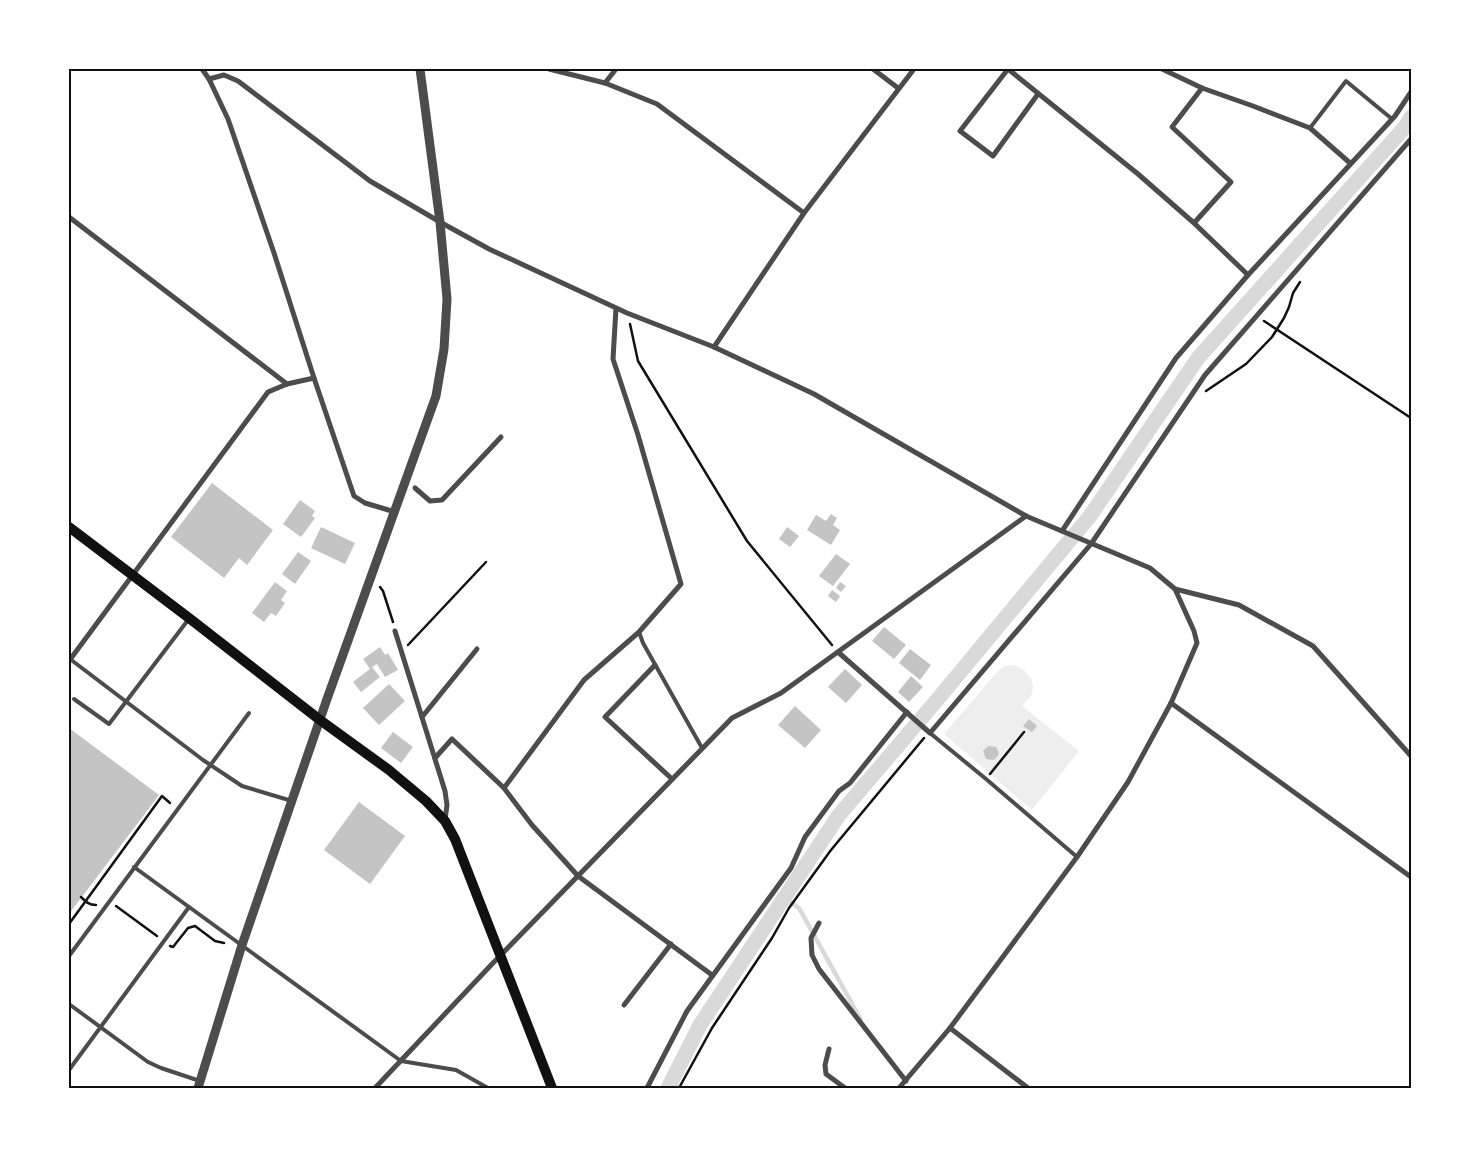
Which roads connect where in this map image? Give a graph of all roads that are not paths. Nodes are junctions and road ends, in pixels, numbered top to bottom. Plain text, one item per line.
1 (202, 69) edge
2 (420, 69) edge
3 (549, 69) edge
4 (616, 69) edge
5 (873, 69) edge
6 (914, 69) edge
7 (1008, 69) edge
8 (1162, 69) edge
9 (209, 79) junction
10 (605, 83) junction
11 (898, 88) junction
12 (1202, 88) junction
13 (1411, 92) edge
14 (1038, 94) junction
15 (1392, 119) junction
16 (1310, 128) junction
17 (1411, 139) edge
18 (1350, 163) junction
19 (804, 213) junction
20 (69, 217) edge
21 (440, 222) junction
22 (1194, 223) junction
23 (1248, 274) junction
24 (616, 308) junction
25 (714, 347) junction
26 (314, 378) junction
27 (287, 384) junction
28 (500, 437) dead end
29 (416, 488) dead end
30 (395, 512) junction
31 (1026, 516) junction
32 (69, 527) edge
33 (1063, 532) junction
34 (1091, 544) junction
35 (133, 575) junction
36 (1174, 589) junction
37 (189, 618) junction
38 (395, 631) road end
39 (639, 632) junction
40 (478, 649) dead end
41 (838, 652) junction
42 (69, 660) edge
43 (655, 665) junction
44 (74, 699) dead end
45 (126, 702) junction
46 (1171, 703) junction
47 (907, 712) junction
48 (249, 713) dead end
49 (422, 717) junction
50 (320, 720) junction
51 (928, 731) junction
52 (702, 748) junction
53 (1411, 756) edge
54 (435, 758) junction
55 (210, 765) junction
56 (672, 779) junction
57 (504, 788) junction
58 (292, 801) junction
59 (445, 821) junction
60 (1077, 857) junction
61 (134, 867) junction
62 (578, 876) junction
63 (1411, 876) edge
64 (189, 907) junction
65 (819, 923) dead end
66 (670, 944) junction
67 (242, 945) junction
68 (69, 956) edge
69 (500, 956) junction
70 (712, 975) junction
71 (69, 1004) edge
72 (624, 1005) dead end
73 (100, 1028) junction
74 (950, 1028) junction
75 (829, 1049) dead end
76 (401, 1061) junction
77 (69, 1070) edge
78 (906, 1081) junction
79 (199, 1085) edge
80 (375, 1088) edge
81 (488, 1088) edge
82 (552, 1088) edge
83 (648, 1088) edge
84 (845, 1088) edge
85 (899, 1088) edge
86 (1028, 1088) edge

1 - 9 street
2 - 21 street
3 - 10 street
4 - 10 street
5 - 11 street
6 - 11 street
7 - 14 street
7 - 14 street
8 - 12 street
9 - 21 street
9 - 26 street
10 - 19 street
11 - 19 street
12 - 16 street
12 - 22 street
13 - 15 street
14 - 22 street
15 - 16 lane
15 - 18 street
16 - 18 street
17 - 34 street
18 - 23 street
19 - 25 street
20 - 27 street
21 - 24 street
21 - 30 street
22 - 23 street
23 - 33 street
24 - 25 street
24 - 39 street
25 - 31 street
26 - 27 street
26 - 30 street
27 - 35 street
28 - 29 street
30 - 50 street
31 - 33 street
31 - 41 street
32 - 35 main road
33 - 34 street
34 - 36 street
34 - 51 street
35 - 37 main road
35 - 42 street
36 - 46 street
36 - 53 street
37 - 45 lane
37 - 50 main road
38 - 49 street
39 - 43 lane
39 - 57 street
40 - 49 street
41 - 47 street
41 - 52 street
42 - 45 lane
43 - 52 lane
43 - 56 street
44 - 45 lane
45 - 55 lane
46 - 60 street
46 - 63 street
47 - 51 street
47 - 70 street
48 - 55 lane
49 - 54 street
50 - 58 street
50 - 59 main road
51 - 60 lane
52 - 56 street
54 - 57 street
54 - 59 street
55 - 58 lane
55 - 61 lane
56 - 62 street
57 - 62 street
58 - 67 street
59 - 69 main road
60 - 74 street
61 - 64 lane
61 - 68 lane
62 - 66 street
62 - 69 street
64 - 67 lane
64 - 73 lane
65 - 78 street
66 - 70 street
66 - 72 street
67 - 76 lane
67 - 79 street
69 - 76 street
69 - 82 main road
70 - 83 street
71 - 73 lane
73 - 77 lane
73 - 79 lane
74 - 78 street
74 - 86 street
75 - 84 street
76 - 80 street
76 - 81 lane
78 - 85 street

